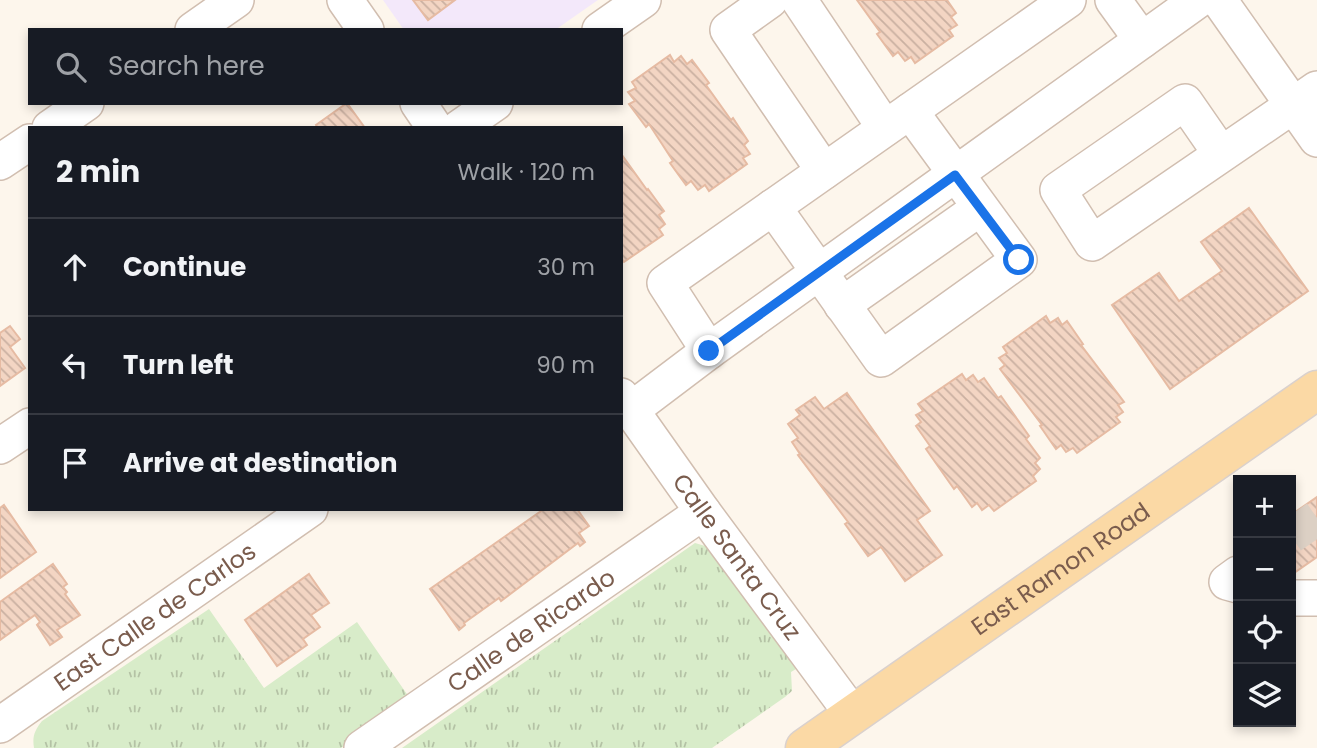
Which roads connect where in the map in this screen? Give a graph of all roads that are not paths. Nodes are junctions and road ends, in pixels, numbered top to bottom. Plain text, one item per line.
1 (236, 0) edge
2 (345, 0) edge
3 (643, 0) edge
4 (770, 0) edge
5 (799, 0) edge
6 (1068, 0) edge
7 (1114, 0) edge
8 (1198, 0) edge
9 (1219, 0) edge
10 (196, 28) edge
11 (365, 28) edge
12 (603, 28) edge
13 (1142, 40) junction
14 (1305, 98) edge
15 (83, 105) edge
16 (419, 105) edge
17 (492, 105) edge
18 (897, 120) junction
19 (53, 126) edge
20 (434, 126) edge
21 (462, 126) edge
22 (1317, 139) edge
23 (28, 143) edge
24 (1221, 154) dead end
25 (0, 162) edge
26 (824, 172) junction
27 (955, 175) junction
28 (774, 207) junction
29 (980, 208) junction
30 (819, 272) junction
31 (842, 305) junction
32 (709, 351) junction
33 (1317, 390) edge
34 (626, 403) edge
35 (28, 427) edge
36 (0, 446) edge
37 (307, 511) edge
38 (703, 512) junction
39 (1296, 598) edge
40 (1317, 598) edge
41 (853, 715) junction
42 (0, 725) edge
43 (362, 748) edge
44 (805, 748) edge

1 - 10 street
2 - 11 street
3 - 12 street
4 - 26 street
5 - 18 street
6 - 18 street
7 - 13 street
8 - 13 street
9 - 14 street
13 - 27 street
14 - 22 street
14 - 24 street
15 - 19 street
16 - 20 street
17 - 21 street
18 - 26 street
18 - 27 street
23 - 25 street
26 - 28 street
27 - 29 street
27 - 30 street
28 - 30 street
28 - 32 street
29 - 31 street
29 - 31 street
30 - 31 street
30 - 32 street
32 - 34 street
33 - 41 main road, East Ramon Road
34 - 38 street, Calle Santa Cruz
35 - 36 street
37 - 42 street, East Calle de Carlos
38 - 41 street, Calle Santa Cruz
38 - 43 street, Calle de Ricardo
39 - 40 street
41 - 44 main road, East Ramon Road

